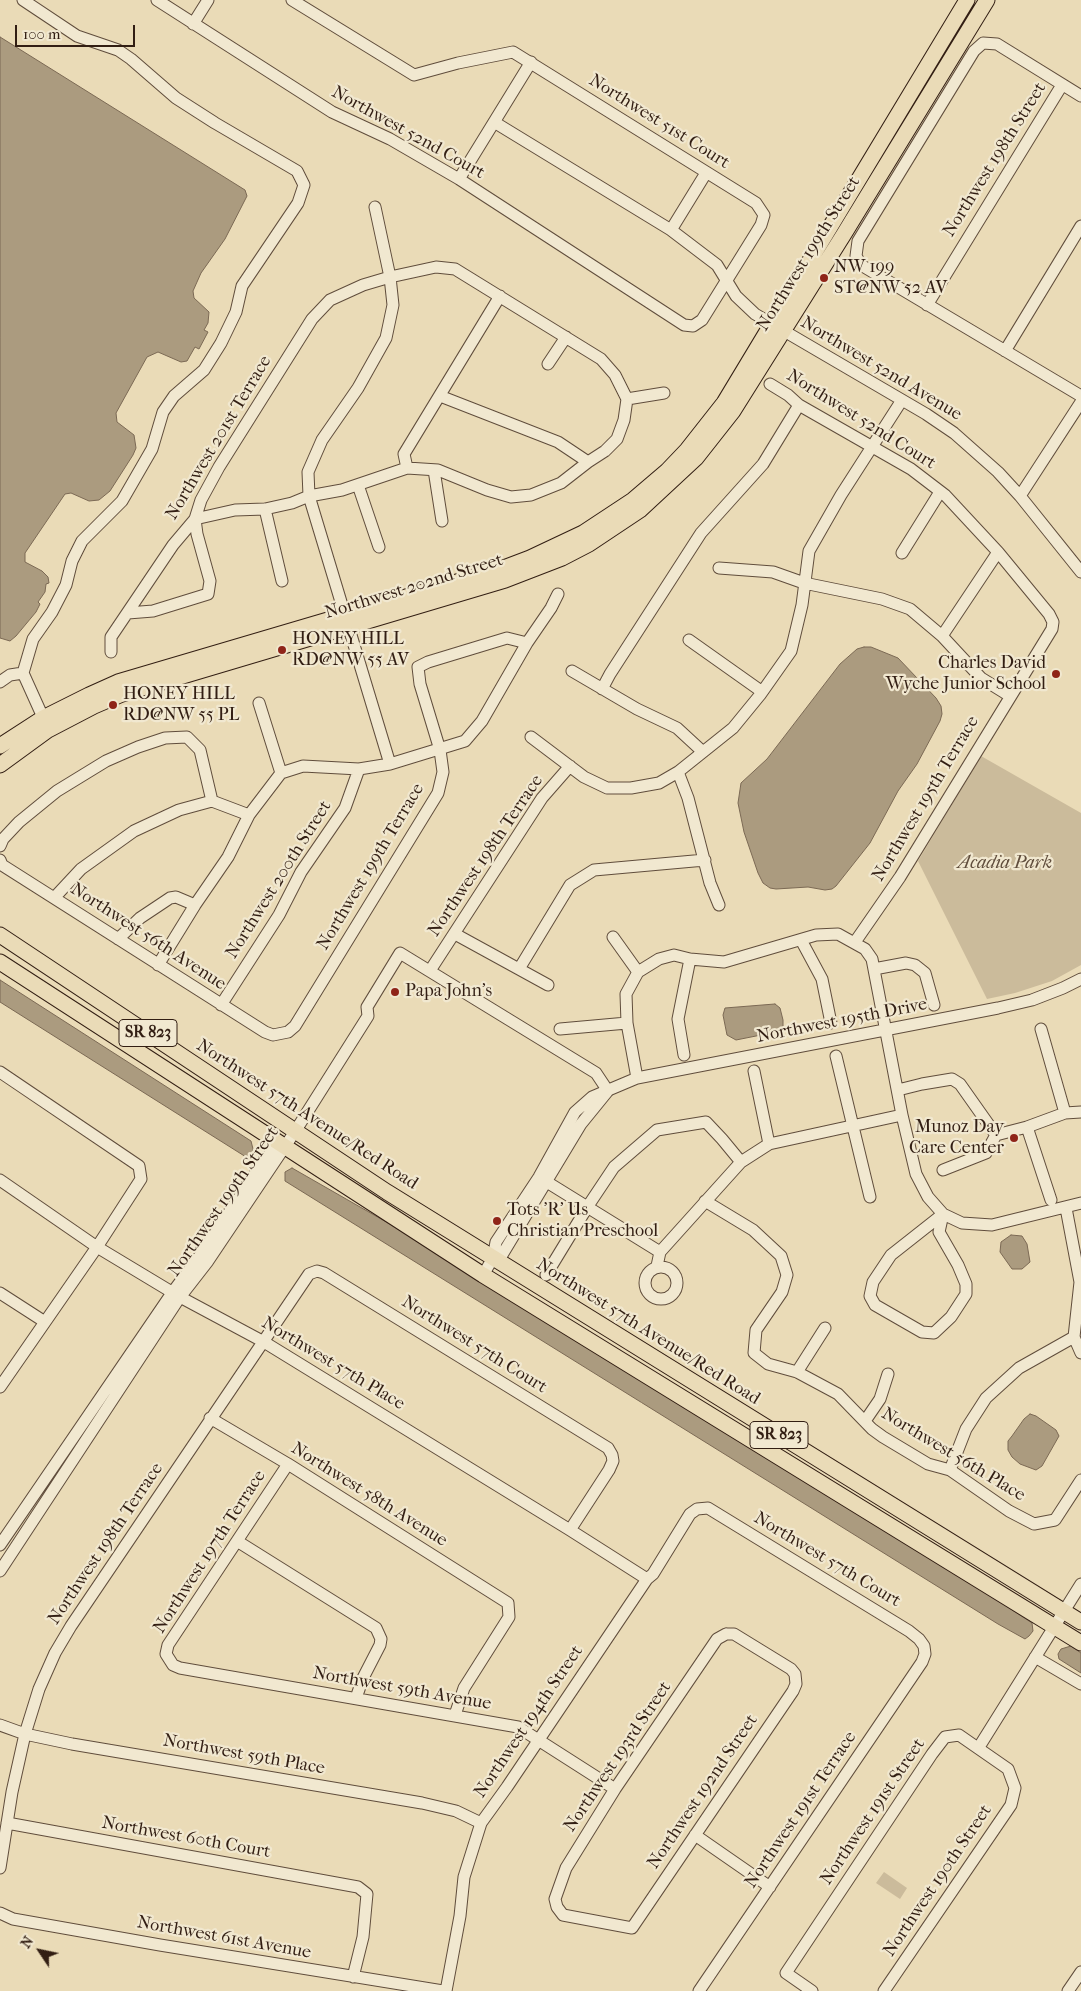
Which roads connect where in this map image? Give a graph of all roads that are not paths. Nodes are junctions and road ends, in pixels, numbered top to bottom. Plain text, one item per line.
1 (23, 0) edge
2 (157, 0) edge
3 (208, 0) edge
4 (292, 0) edge
5 (967, 0) edge
6 (987, 0) edge
7 (193, 24) junction
8 (531, 62) junction
9 (1062, 85) junction
10 (1081, 96) edge
11 (494, 122) junction
12 (890, 126) junction
13 (904, 136) junction
14 (917, 144) junction
15 (706, 173) junction
16 (459, 178) junction
17 (375, 207) dead end
18 (1081, 226) edge
19 (671, 230) junction
20 (390, 277) junction
21 (726, 278) junction
22 (500, 296) junction
23 (927, 305) junction
24 (778, 327) junction
25 (566, 337) junction
26 (1005, 351) junction
27 (548, 364) dead end
28 (770, 384) dead end
29 (664, 393) dead end
30 (440, 396) junction
31 (1081, 396) edge
32 (627, 399) junction
33 (902, 400) junction
34 (1081, 402) edge
35 (799, 405) junction
36 (872, 447) junction
37 (588, 462) junction
38 (406, 468) junction
39 (434, 470) junction
40 (358, 485) junction
41 (940, 492) junction
42 (309, 496) junction
43 (1020, 496) junction
44 (636, 505) joint
45 (264, 510) junction
46 (195, 519) junction
47 (442, 522) dead end
48 (379, 547) dead end
49 (998, 552) junction
50 (902, 553) dead end
51 (1079, 565) edge
52 (719, 568) dead end
53 (282, 581) dead end
54 (804, 583) junction
55 (558, 594) dead end
56 (128, 613) junction
57 (346, 620) junction
58 (1053, 622) joint
59 (942, 636) junction
60 (689, 640) dead end
61 (527, 643) junction
62 (110, 652) dead end
63 (572, 671) dead end
64 (23, 673) junction
65 (0, 682) edge
66 (602, 689) junction
67 (761, 692) junction
68 (1010, 696) junction
69 (259, 703) dead end
70 (46, 724) junction
71 (531, 738) dead end
72 (0, 746) edge
73 (440, 750) junction
74 (703, 752) junction
75 (390, 764) junction
76 (0, 765) edge
77 (570, 766) junction
78 (359, 769) junction
79 (678, 772) junction
80 (281, 773) junction
81 (212, 801) junction
82 (249, 815) junction
83 (0, 846) edge
84 (0, 860) edge
85 (705, 860) junction
86 (54, 898) junction
87 (195, 905) junction
88 (718, 906) dead end
89 (455, 934) junction
90 (0, 936) edge
91 (613, 937) dead end
92 (118, 939) junction
93 (801, 940) junction
94 (855, 942) junction
95 (690, 959) junction
96 (0, 962) edge
97 (158, 965) junction
98 (433, 966) dead end
99 (519, 969) junction
100 (874, 969) junction
101 (638, 972) junction
102 (1081, 979) edge
103 (548, 985) dead end
104 (221, 1005) junction
105 (934, 1005) dead end
106 (626, 1022) junction
107 (832, 1023) dead end
108 (560, 1029) dead end
109 (1041, 1029) dead end
110 (886, 1030) junction
111 (281, 1034) joint
112 (684, 1055) dead end
113 (836, 1056) dead end
114 (754, 1071) dead end
115 (0, 1072) edge
116 (637, 1078) junction
117 (898, 1090) junction
118 (608, 1091) junction
119 (1064, 1112) junction
120 (1081, 1112) edge
121 (902, 1115) junction
122 (854, 1126) junction
123 (1027, 1126) junction
124 (296, 1130) junction
125 (996, 1135) junction
126 (282, 1144) junction
127 (769, 1144) junction
128 (741, 1162) junction
129 (943, 1170) dead end
130 (0, 1180) edge
131 (543, 1180) junction
132 (870, 1198) dead end
133 (1051, 1200) dead end
134 (705, 1201) junction
135 (1081, 1204) edge
136 (588, 1206) junction
137 (1066, 1208) junction
138 (943, 1214) junction
139 (97, 1247) junction
140 (660, 1252) junction
141 (493, 1258) junction
142 (657, 1266) dead end
143 (313, 1272) joint
144 (546, 1274) dead end
145 (483, 1275) junction
146 (0, 1293) edge
147 (176, 1295) junction
148 (45, 1322) junction
149 (825, 1328) dead end
150 (1074, 1337) junction
151 (264, 1342) junction
152 (1081, 1353) edge
153 (797, 1372) junction
154 (888, 1374) dead end
155 (0, 1387) edge
156 (210, 1418) junction
157 (865, 1421) junction
158 (288, 1464) junction
159 (950, 1470) junction
160 (1081, 1480) edge
161 (708, 1508) joint
162 (570, 1530) junction
163 (237, 1541) junction
164 (0, 1545) edge
165 (0, 1571) edge
166 (647, 1579) junction
167 (1081, 1584) edge
168 (1064, 1611) junction
169 (1081, 1622) edge
170 (1055, 1627) junction
171 (726, 1634) joint
172 (1081, 1643) edge
173 (924, 1646) joint
174 (1035, 1658) junction
175 (169, 1661) joint
176 (1081, 1684) edge
177 (356, 1698) junction
178 (455, 1715) junction
179 (0, 1725) edge
180 (25, 1734) junction
181 (537, 1740) junction
182 (979, 1747) junction
183 (615, 1789) junction
184 (7, 1823) junction
185 (481, 1823) junction
186 (695, 1835) junction
187 (0, 1868) edge
188 (770, 1887) junction
189 (0, 1913) edge
190 (632, 1928) joint
191 (1081, 1972) edge
192 (353, 1977) junction
193 (444, 1991) edge
194 (699, 1991) edge
195 (812, 1991) edge
196 (884, 1991) edge
197 (1068, 1991) edge

1 - 64 street
2 - 7 street, Northwest 52nd Court
3 - 7 street
4 - 8 street
5 - 12 main road, Northwest 199th Street
6 - 13 main road, Northwest 199th Street
7 - 16 street, Northwest 52nd Court
8 - 11 street
8 - 15 street, Northwest 51st Court
9 - 10 street
9 - 14 street
9 - 23 street, Northwest 198th Street
11 - 16 street
11 - 19 street, Northwest 52nd Avenue
12 - 13 street
12 - 24 main road, Northwest 199th Street
13 - 14 street
13 - 24 main road, Northwest 199th Street
14 - 23 street
15 - 19 street
15 - 21 street, Northwest 51st Court
16 - 21 street, Northwest 52nd Court
17 - 20 street
18 - 26 street
19 - 21 street, Northwest 52nd Avenue
20 - 22 street, Northwest 201st Terrace
20 - 42 street
20 - 46 street, Northwest 201st Terrace
21 - 24 street, Northwest 52nd Avenue
22 - 25 street, Northwest 201st Terrace
22 - 30 street
23 - 26 street
24 - 33 street, Northwest 52nd Avenue
24 - 44 main road, Northwest 199th Street
25 - 27 street
25 - 32 street, Northwest 201st Terrace
26 - 31 street
28 - 35 street, Northwest 52nd Court
29 - 32 street
30 - 37 street
30 - 38 street
32 - 37 street
33 - 36 street
33 - 43 street, Northwest 52nd Avenue
34 - 43 street
35 - 36 street, Northwest 52nd Court
35 - 66 street
36 - 41 street, Northwest 52nd Court
36 - 54 street
37 - 39 street
38 - 39 street
38 - 40 street
39 - 47 street
40 - 42 street
40 - 48 street
41 - 49 street, Northwest 52nd Court
41 - 50 street
42 - 45 street
42 - 57 street
43 - 51 street, Northwest 52nd Avenue
44 - 57 main road, Northwest 202nd Street
45 - 46 street
45 - 53 street
46 - 56 street, Northwest 201st Terrace
46 - 56 street
49 - 58 street, Northwest 52nd Court
49 - 59 street
52 - 54 street
54 - 59 street
54 - 67 street
55 - 61 street
56 - 62 street, Northwest 201st Terrace
57 - 70 main road, Northwest 202nd Street
57 - 75 street
58 - 68 street, Northwest 195th Terrace
59 - 68 street
60 - 67 street
61 - 73 street
61 - 73 street, Northwest 199th Terrace
63 - 66 street
64 - 65 street
64 - 70 street
66 - 74 street
67 - 74 street
68 - 94 street, Northwest 195th Terrace
69 - 80 street
70 - 72 main road, Northwest 202nd Street
70 - 76 main road, Northwest 202nd Street
71 - 77 street
73 - 75 street
73 - 111 street, Northwest 199th Terrace
74 - 79 street
75 - 78 street
77 - 79 street
77 - 89 street, Northwest 198th Terrace
78 - 80 street
78 - 104 street, Northwest 200th Street
79 - 85 street
80 - 82 street
81 - 82 street
81 - 83 street
81 - 86 street
82 - 87 street
84 - 86 street, Northwest 56th Avenue
85 - 88 street
85 - 99 street
86 - 92 street, Northwest 56th Avenue
87 - 92 street
87 - 97 street
89 - 98 street, Northwest 198th Terrace
89 - 99 street
90 - 124 main road, Northwest 57th Avenue/Red Road / SR 823
91 - 101 street
92 - 97 street, Northwest 56th Avenue
93 - 94 street
93 - 95 street
93 - 107 street
94 - 100 street
95 - 101 street
95 - 112 street
96 - 126 main road, Northwest 57th Avenue/Red Road / SR 823
97 - 104 street, Northwest 56th Avenue
99 - 103 street
100 - 105 street
100 - 110 street
101 - 106 street
102 - 110 street, Northwest 195th Drive
104 - 111 street, Northwest 56th Avenue
106 - 108 street
106 - 116 street
109 - 119 street
110 - 116 street, Northwest 195th Drive
110 - 117 street
113 - 122 street
114 - 127 street
115 - 139 street
116 - 118 street, Northwest 195th Drive
117 - 121 street
117 - 125 street
118 - 124 street, Northwest 199th Street
118 - 131 street, Northwest 195th Drive
119 - 120 street
119 - 123 street
121 - 122 street
121 - 138 street
122 - 127 street
122 - 132 street
123 - 125 street
123 - 133 street
124 - 126 street, Northwest 199th Street
124 - 141 main road, Northwest 57th Avenue/Red Road / SR 823
125 - 129 street
126 - 145 main road, Northwest 57th Avenue/Red Road / SR 823
126 - 147 street, Northwest 199th Street
127 - 128 street
128 - 134 street
128 - 136 street
130 - 139 street, Northwest 57th Place
131 - 136 street
131 - 141 street, Northwest 195th Drive
134 - 140 street
134 - 153 street, Northwest 56th Place
135 - 137 street
136 - 140 street
136 - 144 street
137 - 138 street
137 - 150 street
138 - 138 street
139 - 147 street, Northwest 57th Place
139 - 148 street
140 - 142 street
141 - 145 street, Northwest 195th Drive
141 - 168 main road, Northwest 57th Avenue/Red Road / SR 823
143 - 151 street, Northwest 198th Terrace
143 - 162 street, Northwest 57th Court
145 - 170 main road, Northwest 57th Avenue/Red Road / SR 823
146 - 148 street
147 - 151 street, Northwest 57th Place
147 - 164 street, Northwest 199th Street
147 - 165 street, Northwest 199th Street
148 - 155 street
149 - 153 street
150 - 152 street
150 - 159 street
151 - 156 street, Northwest 198th Terrace
151 - 162 street, Northwest 57th Place
153 - 157 street, Northwest 56th Place
154 - 157 street
156 - 158 street, Northwest 58th Avenue
156 - 180 street, Northwest 198th Terrace
157 - 159 street, Northwest 56th Place
158 - 163 street, Northwest 197th Terrace
158 - 178 street, Northwest 58th Avenue
159 - 160 street, Northwest 56th Place
161 - 166 street, Northwest 194th Street
161 - 173 street, Northwest 57th Court
162 - 166 street, Northwest 57th Place
163 - 175 street, Northwest 197th Terrace
163 - 177 street
166 - 181 street, Northwest 194th Street
167 - 168 street
168 - 169 main road, Northwest 57th Avenue/Red Road / SR 823
168 - 170 street
170 - 172 main road, Northwest 57th Avenue/Red Road / SR 823
170 - 174 street
171 - 183 street, Northwest 193rd Street
171 - 186 street, Northwest 192nd Street
173 - 188 street, Northwest 191st Terrace
174 - 176 street
174 - 182 street
175 - 177 street, Northwest 59th Avenue
177 - 178 street, Northwest 59th Avenue
178 - 181 street, Northwest 59th Avenue
179 - 180 street, Northwest 59th Place
180 - 184 street, Northwest 198th Terrace
180 - 185 street, Northwest 59th Place
181 - 183 street, Northwest 59th Avenue
181 - 185 street, Northwest 194th Street
182 - 195 street, Northwest 191st Street
182 - 196 street, Northwest 190th Street
183 - 190 street, Northwest 193rd Street
184 - 187 street, Northwest 198th Terrace
184 - 192 street, Northwest 60th Court
185 - 193 street, Northwest 194th Street
186 - 188 street
186 - 190 street, Northwest 192nd Street
188 - 194 street, Northwest 191st Terrace
189 - 192 street, Northwest 61st Avenue
191 - 197 street
192 - 193 street, Northwest 61st Avenue

